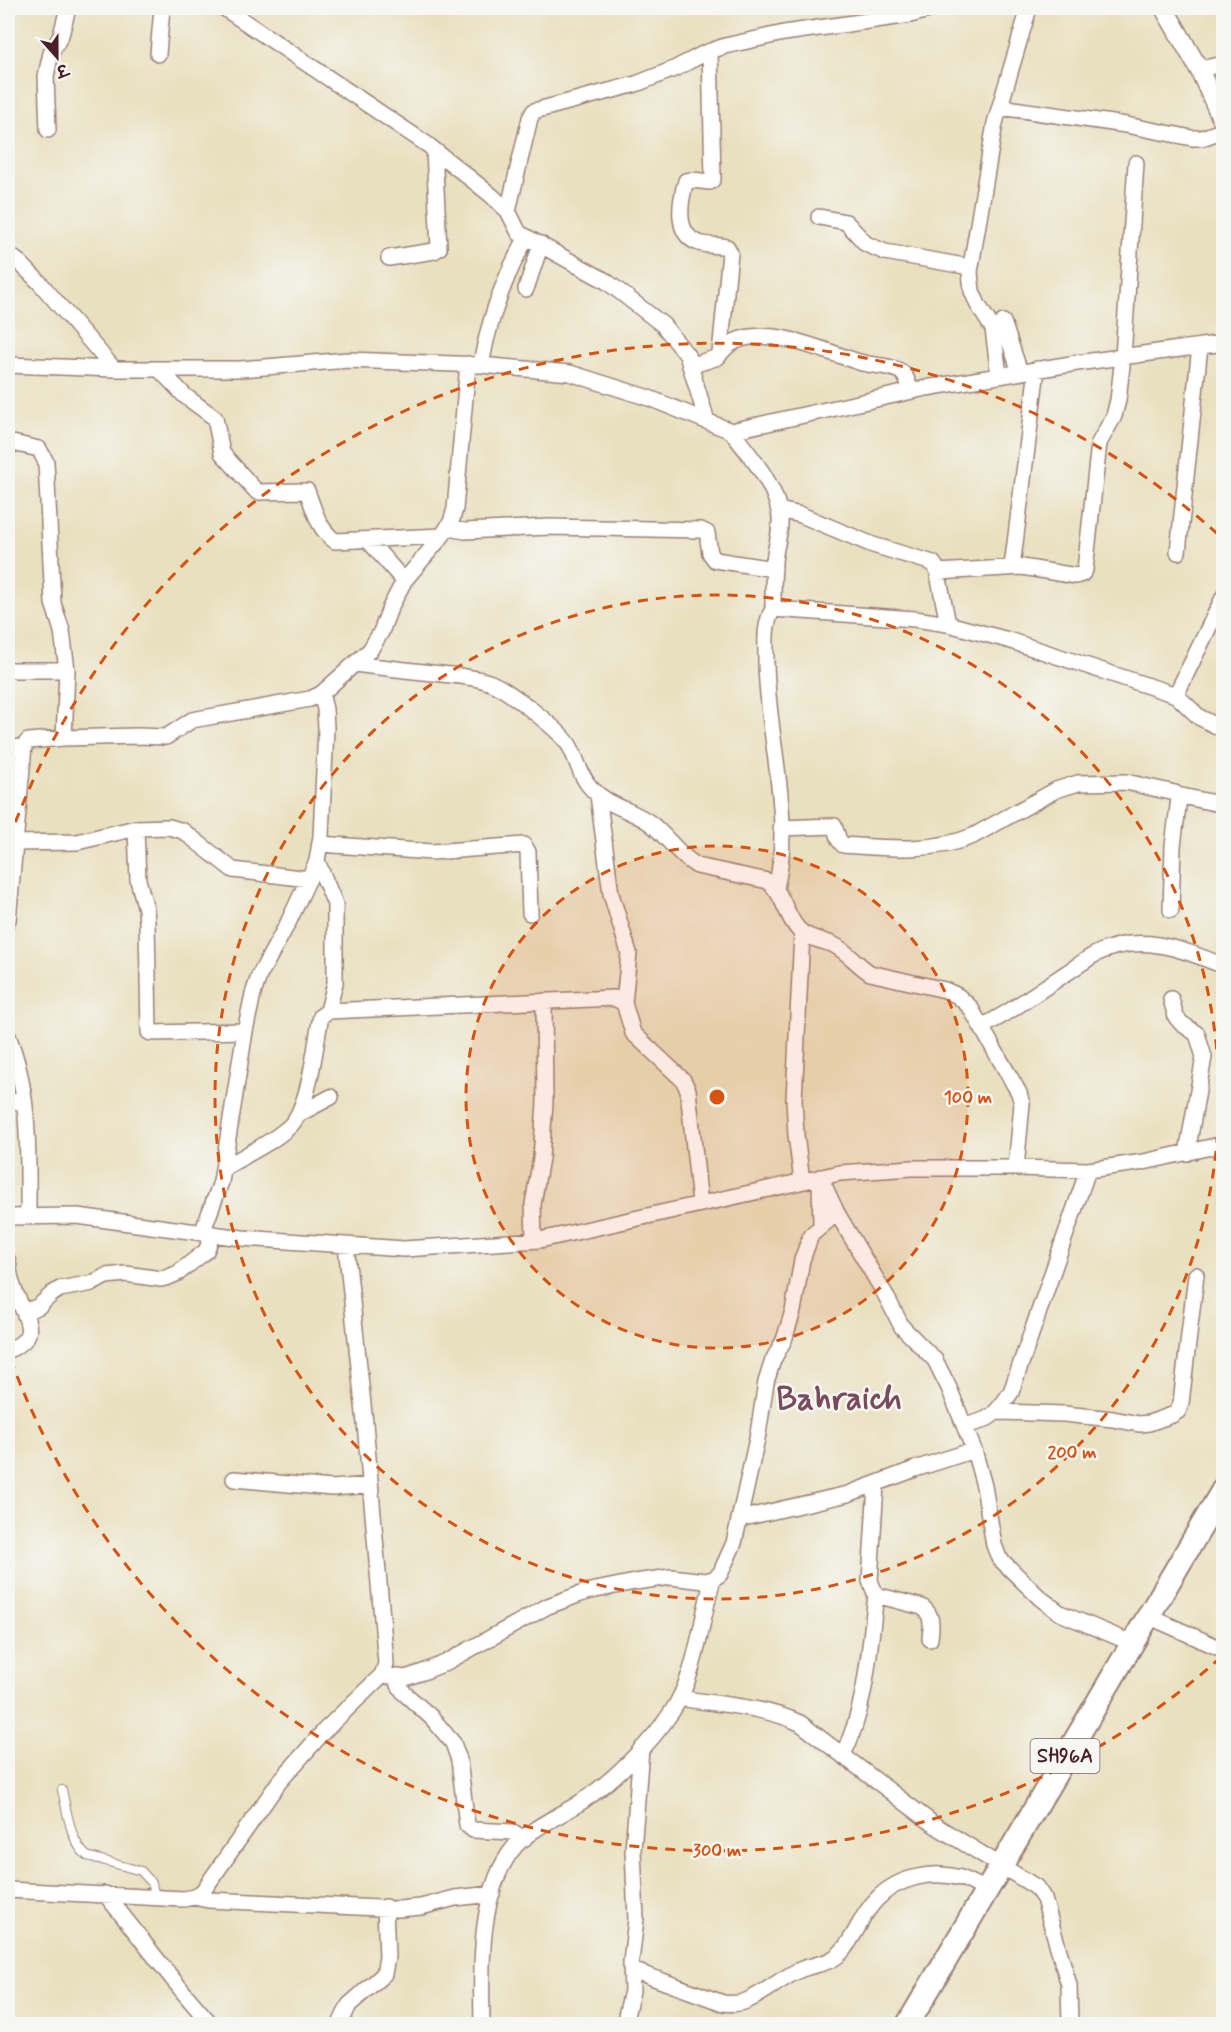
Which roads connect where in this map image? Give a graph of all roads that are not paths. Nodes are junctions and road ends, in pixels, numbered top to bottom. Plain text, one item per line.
1 (68, 8) edge
2 (162, 8) edge
3 (224, 8) edge
4 (936, 8) edge
5 (1029, 8) edge
6 (1164, 8) edge
7 (710, 51) junction
8 (158, 54) dead end
9 (1224, 64) edge
10 (1199, 69) junction
11 (1000, 107) junction
12 (1224, 124) edge
13 (48, 130) dead end
14 (1224, 130) edge
15 (434, 150) junction
16 (1136, 163) dead end
17 (508, 211) junction
18 (819, 217) dead end
19 (527, 237) junction
20 (541, 244) junction
21 (8, 254) edge
22 (389, 258) dead end
23 (970, 267) junction
24 (526, 289) dead end
25 (1003, 322) dead end
26 (1224, 344) edge
27 (1200, 346) junction
28 (720, 353) junction
29 (1123, 357) junction
30 (8, 365) edge
31 (474, 365) junction
32 (690, 366) junction
33 (114, 369) junction
34 (159, 369) junction
35 (1037, 369) junction
36 (1020, 372) junction
37 (999, 375) junction
38 (911, 391) junction
39 (707, 421) junction
40 (731, 431) junction
41 (8, 442) edge
42 (779, 510) junction
43 (445, 532) junction
44 (368, 540) junction
45 (1178, 552) dead end
46 (1012, 567) junction
47 (774, 569) junction
48 (938, 572) junction
49 (404, 581) junction
50 (1224, 596) edge
51 (773, 609) junction
52 (948, 624) junction
53 (356, 664) junction
54 (8, 670) edge
55 (67, 670) junction
56 (321, 694) junction
57 (1176, 695) junction
58 (1224, 730) edge
59 (64, 738) junction
60 (24, 746) junction
61 (8, 749) edge
62 (598, 795) junction
63 (1177, 795) junction
64 (1224, 805) edge
65 (136, 828) junction
66 (781, 828) junction
67 (14, 843) junction
68 (320, 844) junction
69 (317, 861) junction
70 (309, 879) junction
71 (776, 888) junction
72 (1171, 910) dead end
73 (530, 913) dead end
74 (8, 920) edge
75 (802, 933) junction
76 (1224, 966) edge
77 (1171, 999) dead end
78 (544, 1001) junction
79 (624, 1003) junction
80 (328, 1011) junction
81 (982, 1027) junction
82 (245, 1031) junction
83 (8, 1036) edge
84 (331, 1097) dead end
85 (15, 1101) edge
86 (299, 1114) junction
87 (1224, 1144) edge
88 (1187, 1153) junction
89 (224, 1168) junction
90 (1016, 1168) junction
91 (1088, 1170) junction
92 (820, 1177) junction
93 (802, 1181) junction
94 (700, 1204) junction
95 (837, 1213) junction
96 (8, 1217) edge
97 (28, 1217) junction
98 (821, 1225) junction
99 (207, 1233) junction
100 (534, 1240) junction
101 (346, 1245) junction
102 (8, 1261) edge
103 (1196, 1275) dead end
104 (25, 1312) junction
105 (9, 1353) edge
106 (998, 1412) junction
107 (964, 1425) junction
108 (974, 1450) junction
109 (234, 1479) dead end
110 (876, 1484) junction
111 (370, 1485) junction
112 (1224, 1488) edge
113 (739, 1519) junction
114 (713, 1579) junction
115 (876, 1595) junction
116 (1148, 1616) junction
117 (930, 1640) dead end
118 (1132, 1643) junction
119 (1224, 1650) edge
120 (397, 1673) junction
121 (680, 1698) junction
122 (641, 1749) junction
123 (843, 1755) junction
124 (62, 1790) dead end
125 (524, 1839) junction
126 (1000, 1867) junction
127 (8, 1890) edge
128 (986, 1890) junction
129 (105, 1894) junction
130 (492, 1894) junction
131 (155, 1897) junction
132 (194, 1897) junction
133 (385, 1907) junction
134 (632, 1970) junction
135 (211, 2025) edge
136 (339, 2025) edge
137 (482, 2025) edge
138 (624, 2025) edge
139 (908, 2025) edge
140 (1070, 2025) edge

1 - 13 street
2 - 8 street
3 - 15 street
4 - 7 street
5 - 11 street
6 - 10 street
7 - 17 street
7 - 28 street
9 - 10 street
10 - 12 street
11 - 14 street
11 - 23 street
15 - 17 street
15 - 22 street
16 - 29 street
17 - 19 street
18 - 23 street
19 - 20 street
19 - 31 street
20 - 24 street
20 - 32 street
21 - 33 street
23 - 37 street
25 - 36 street
26 - 27 street
27 - 29 street
27 - 45 street
28 - 32 street
28 - 38 street
29 - 35 street
29 - 46 street
30 - 33 street
31 - 34 street
31 - 39 street
31 - 43 street
32 - 39 street
33 - 34 street
34 - 44 street
35 - 36 street
35 - 46 street
36 - 37 street
37 - 38 street
38 - 40 street
39 - 40 street
40 - 42 street
41 - 55 street
42 - 47 street
42 - 48 street
43 - 44 street
43 - 47 street
43 - 49 street
44 - 49 street
46 - 48 street
47 - 51 street
48 - 52 street
49 - 53 street
50 - 57 street
51 - 52 street
51 - 66 street
52 - 57 street
53 - 56 street
53 - 62 street
54 - 55 street
55 - 59 street
56 - 59 street
56 - 68 street
57 - 58 street
59 - 60 street
60 - 61 street
60 - 67 street
62 - 71 street
62 - 79 street
63 - 64 street
63 - 66 street
63 - 72 street
65 - 67 street
65 - 70 street
65 - 82 street
66 - 71 street
67 - 74 street
68 - 69 street
68 - 73 street
69 - 70 street
69 - 80 street
70 - 82 street
71 - 75 street
75 - 81 street
75 - 93 street
76 - 81 street
77 - 88 street
78 - 79 street
78 - 80 street
78 - 100 street
79 - 94 street
80 - 86 street
81 - 90 street
82 - 89 street
83 - 85 street
84 - 86 street
85 - 97 street
86 - 89 street
87 - 88 street
88 - 91 street
89 - 99 street
90 - 91 street
90 - 92 street
91 - 106 street
92 - 93 street
92 - 95 street
92 - 98 street
93 - 94 street
94 - 100 street
95 - 98 street
95 - 107 street
96 - 97 street
97 - 99 street
98 - 113 street
99 - 101 street
99 - 104 street
100 - 101 street
101 - 111 street
102 - 104 street
103 - 106 street
104 - 105 street
106 - 107 street
107 - 108 street
108 - 110 street
108 - 118 street
109 - 111 street
110 - 113 street
110 - 115 street
111 - 120 street
112 - 116 main road, SH96A
113 - 114 street
114 - 120 street
114 - 121 street
115 - 117 street
115 - 123 street
116 - 118 main road, SH96A
116 - 119 street
118 - 126 main road, SH96A
120 - 125 street
120 - 132 street
121 - 122 street
121 - 123 street
122 - 125 street
122 - 134 street
123 - 126 street
124 - 131 lane
125 - 130 street
126 - 128 main road, SH96A
126 - 140 street
127 - 129 street
128 - 134 street
128 - 139 main road, SH96A
129 - 131 street
129 - 135 street
130 - 133 street
130 - 137 street
131 - 132 street
132 - 133 street
133 - 136 street
134 - 138 street

